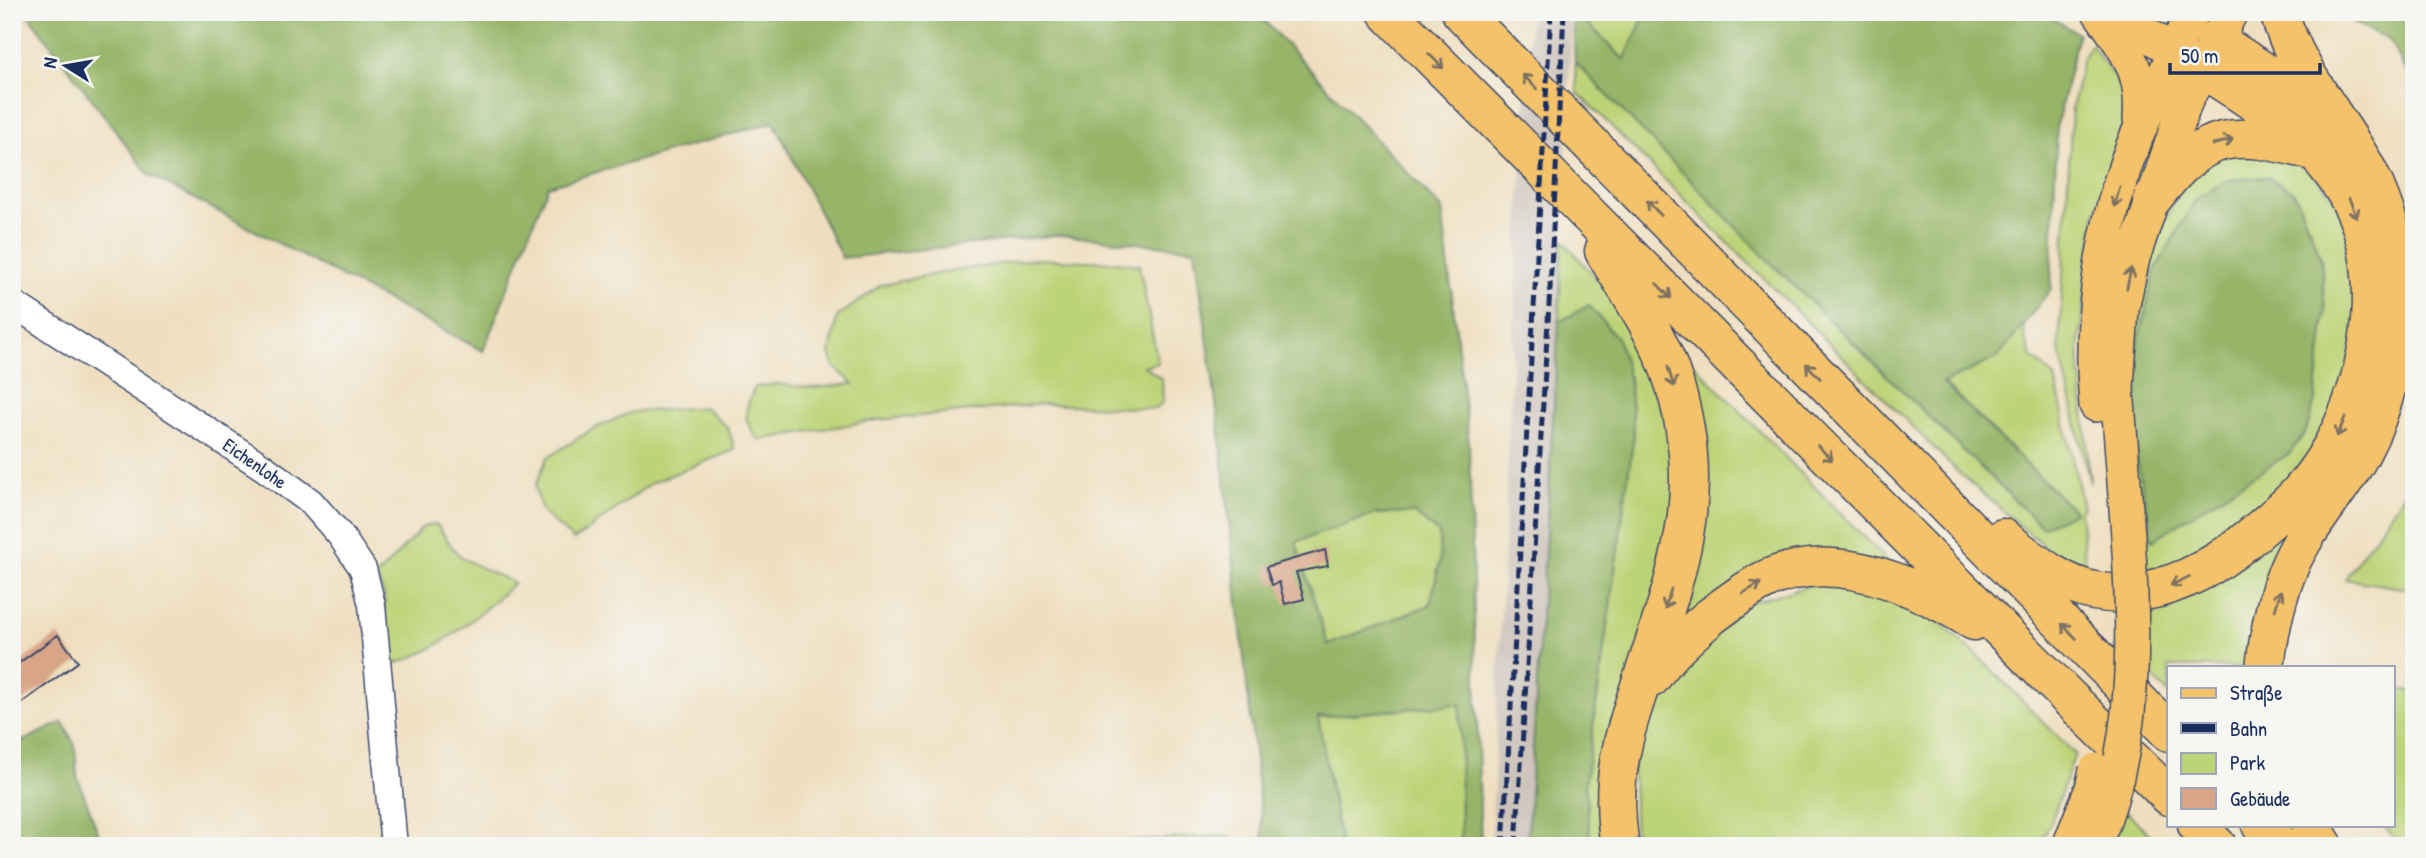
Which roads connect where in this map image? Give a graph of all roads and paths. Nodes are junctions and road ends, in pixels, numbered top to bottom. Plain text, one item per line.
1 (1388, 12) edge
2 (1461, 12) edge
3 (2099, 12) edge
4 (2111, 12) edge
5 (2279, 12) edge
6 (2196, 31) edge
7 (2138, 132) junction
8 (2331, 144) junction
9 (1565, 190) junction
10 (2153, 198) junction
11 (12, 303) edge
12 (1894, 455) junction
13 (2119, 538) junction
14 (2019, 648) junction
15 (2265, 666) edge
16 (1634, 703) junction
17 (2167, 730) edge
18 (2167, 794) edge
19 (2198, 826) edge
20 (2262, 826) edge
21 (2312, 826) edge
22 (394, 846) edge
23 (1620, 846) edge
24 (2069, 846) edge
25 (2094, 846) edge
26 (2217, 846) edge
27 (2282, 846) edge
28 (2324, 846) edge

1 -> 9 highway
12 -> 2 highway
3 - 7 main road
4 - 6 main road
5 - 8 highway
6 - 7 main road
6 - 8 highway
6 - 10 main road
7 -> 13 main road
10 -> 8 highway
8 -> 12 highway
15 -> 8 highway
9 -> 14 highway
9 -> 16 highway
13 -> 10 main road
11 - 22 street, Eichenlohe
17 -> 12 highway
13 - 24 main road, bridge
13 - 25 main road, bridge
16 -> 14 highway
14 - 18 highway
16 - 23 highway
19 - 26 highway
20 - 27 highway
21 - 28 highway

